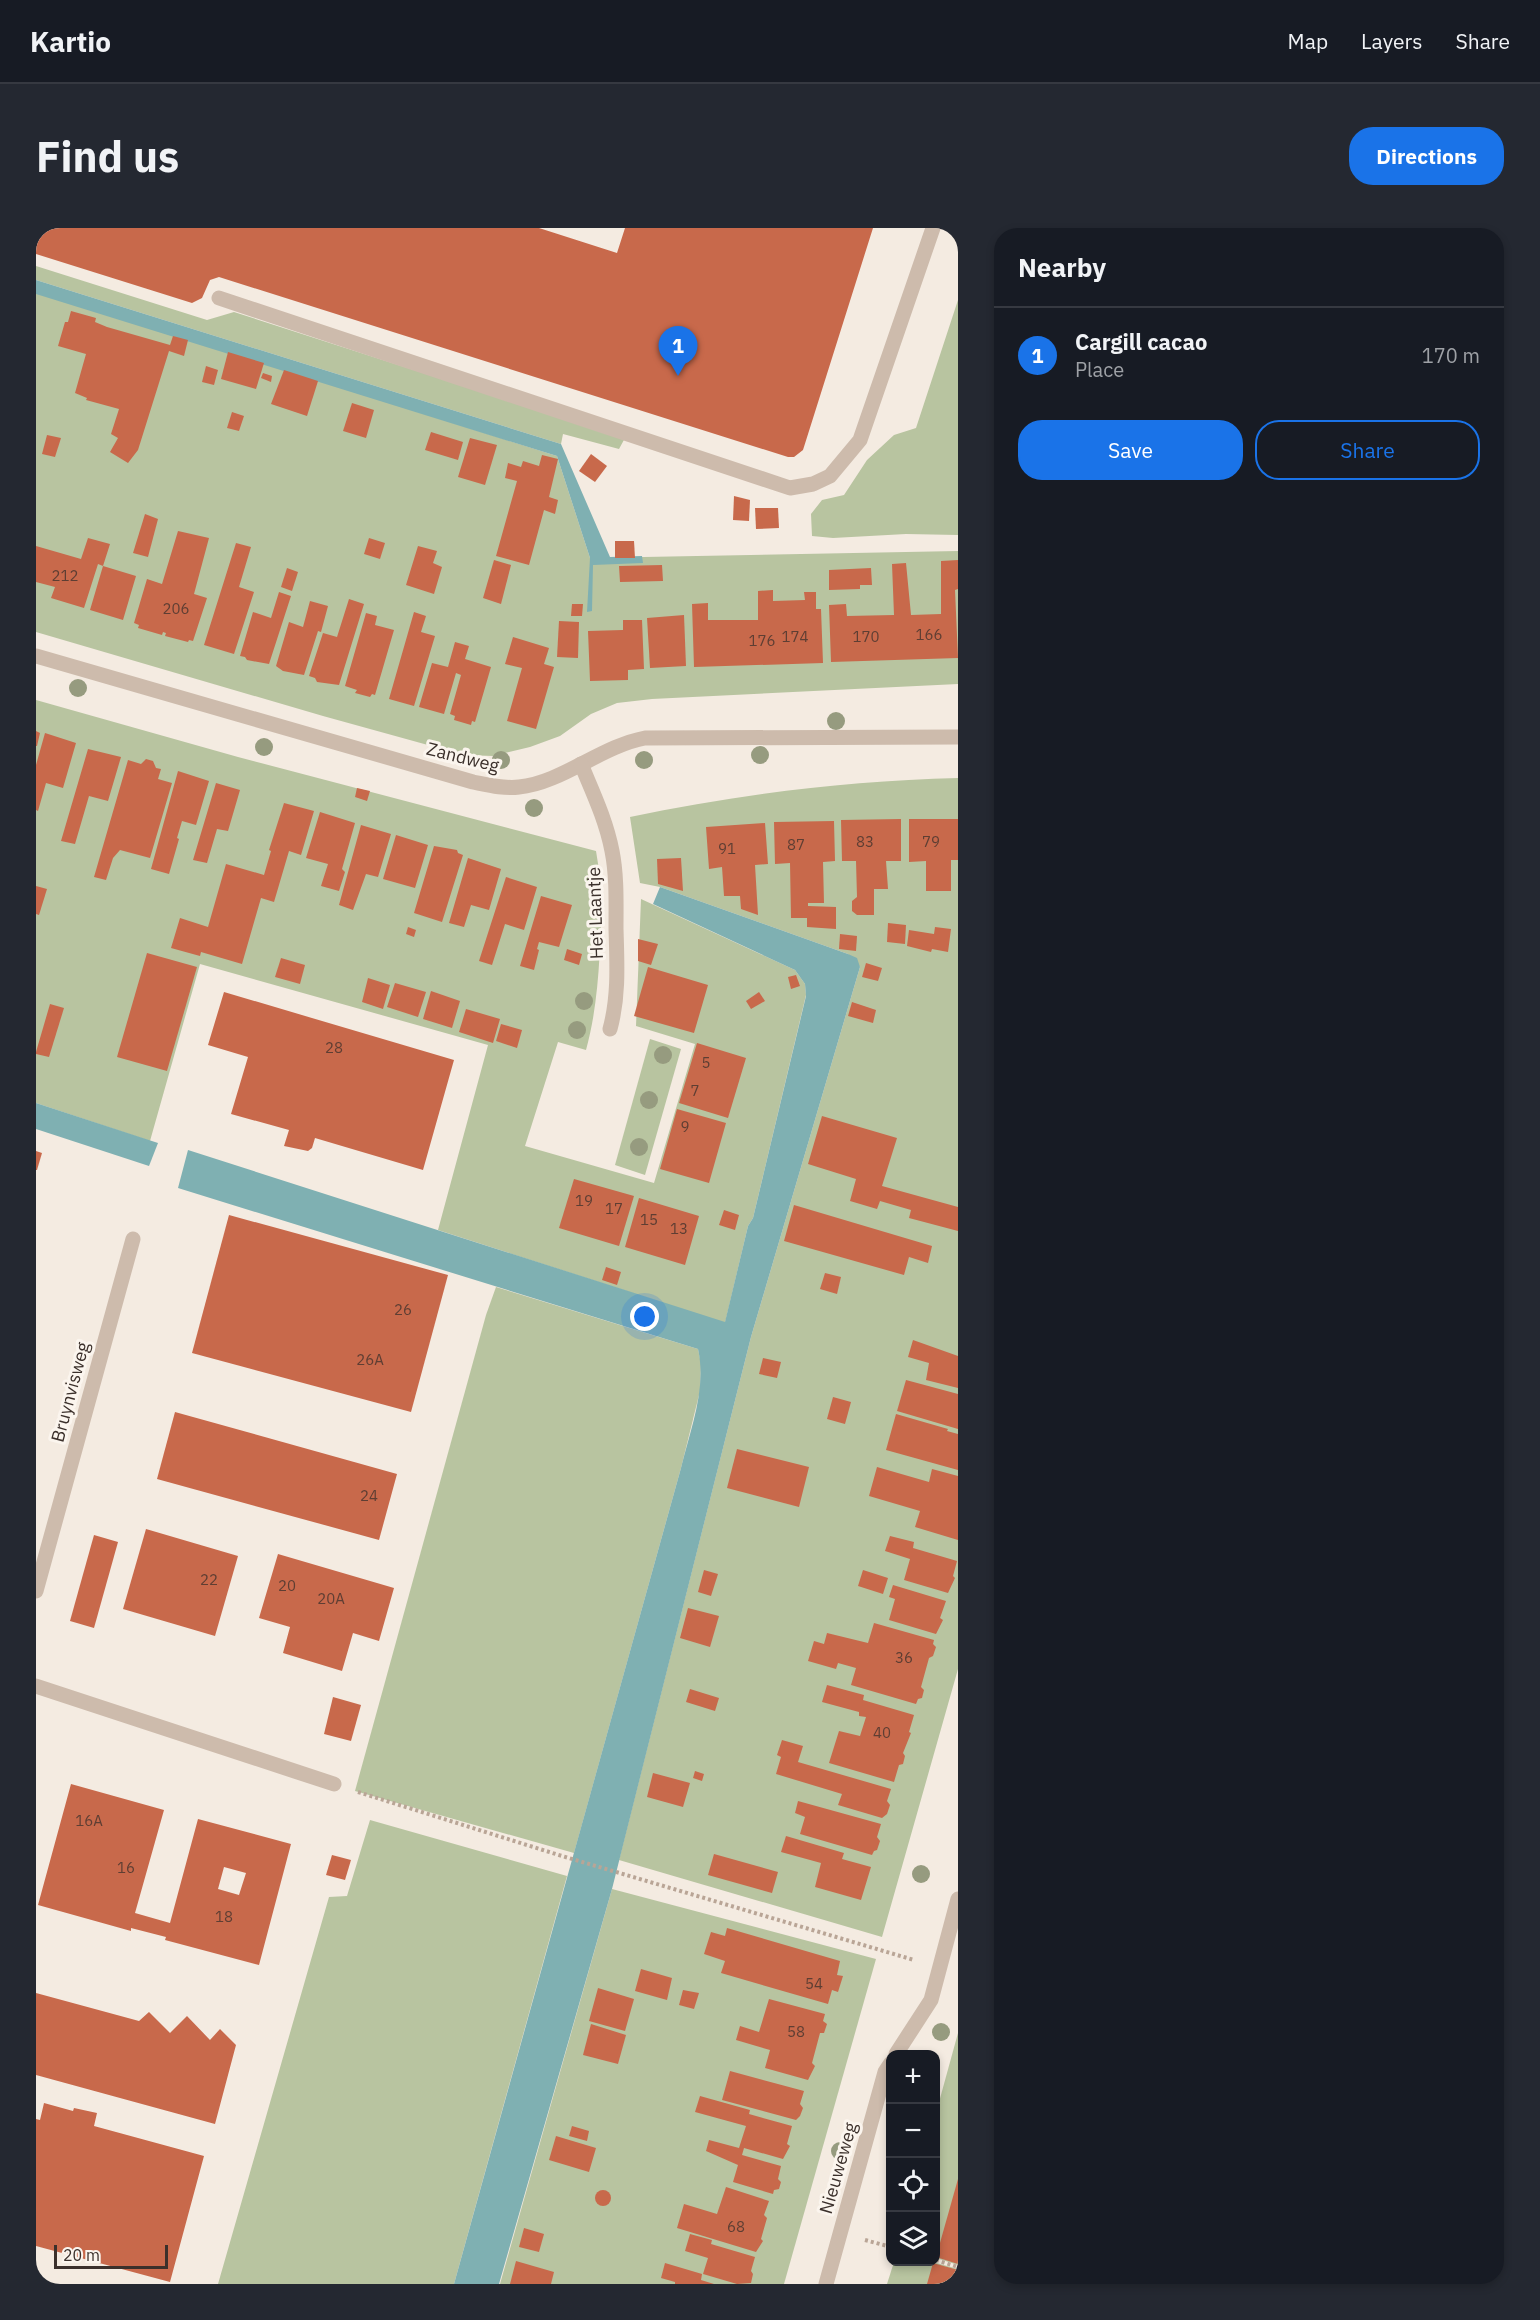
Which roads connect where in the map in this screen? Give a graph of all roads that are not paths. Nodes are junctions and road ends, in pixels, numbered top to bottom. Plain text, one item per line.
1 (933, 228) edge
2 (219, 298) dead end
3 (36, 656) edge
4 (958, 737) edge
5 (581, 764) junction
6 (610, 1029) dead end
7 (133, 1239) dead end
8 (36, 1591) edge
9 (36, 1686) edge
10 (334, 1784) road end
11 (958, 1899) edge
12 (899, 2050) edge
13 (886, 2070) edge
14 (826, 2284) edge

1 - 2 street
3 - 5 street, Zandweg
4 - 5 street, Zandweg
5 - 6 street, Het Laantje
7 - 8 street, Bruynvisweg
9 - 10 street
11 - 12 street
13 - 14 street, Nieuweweg

